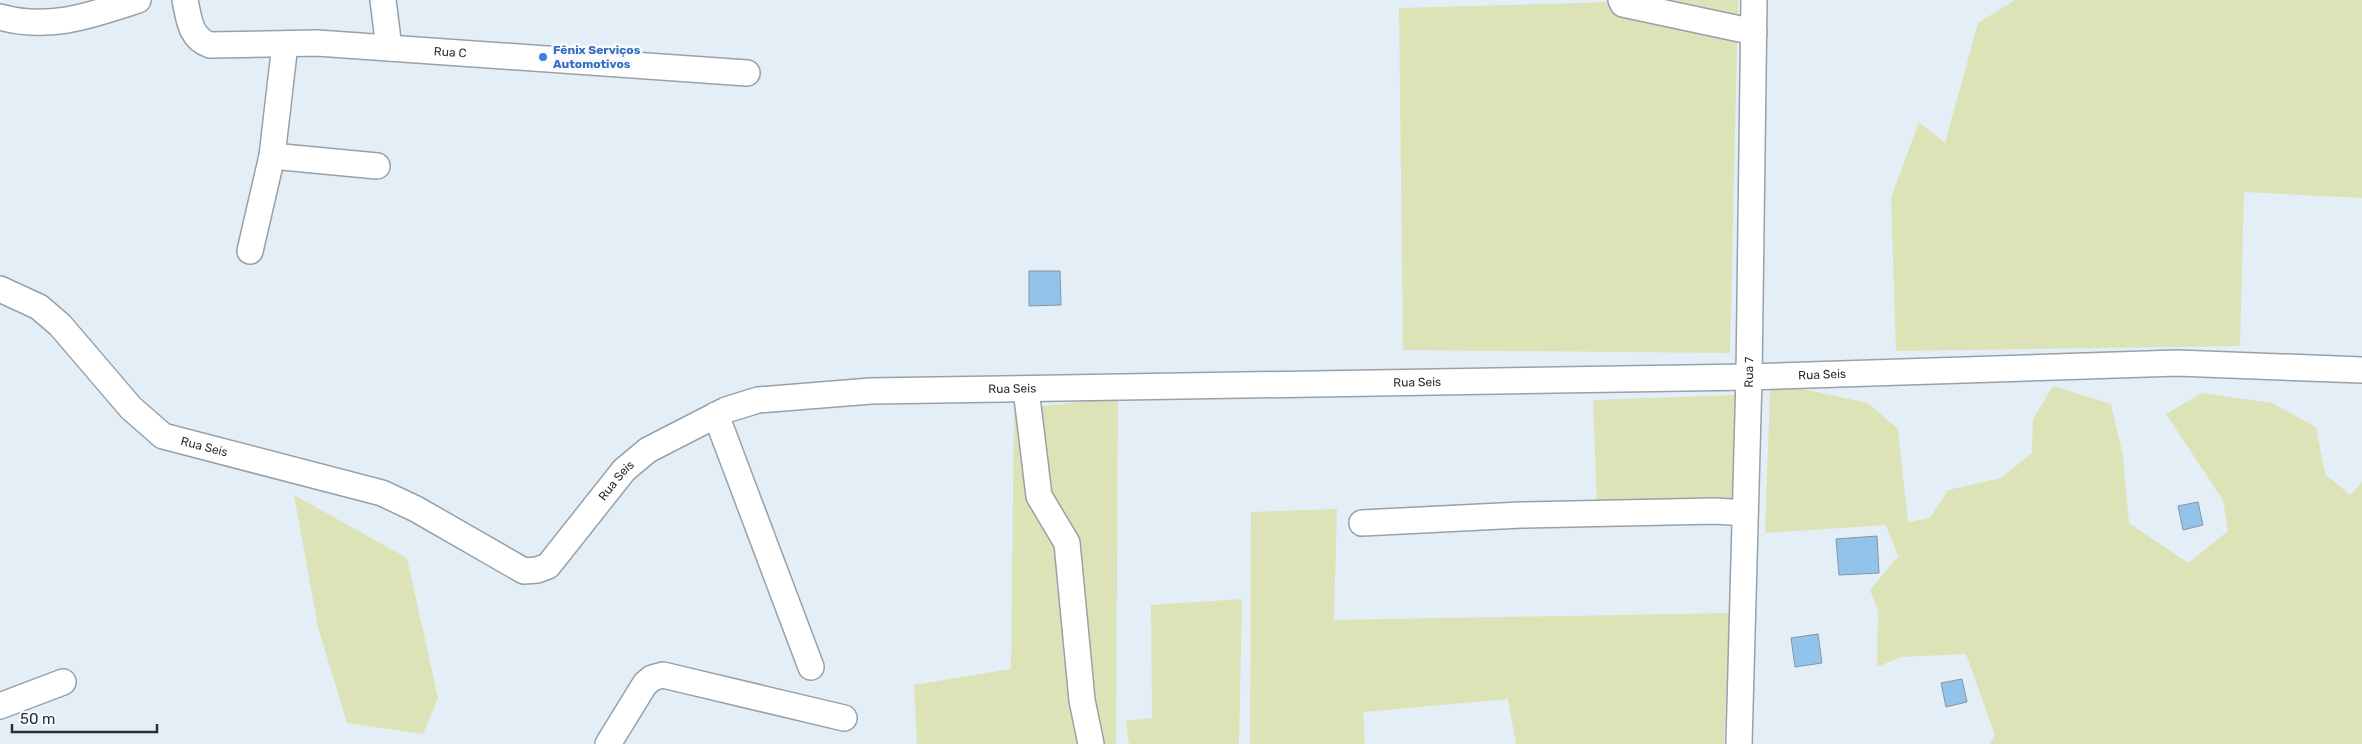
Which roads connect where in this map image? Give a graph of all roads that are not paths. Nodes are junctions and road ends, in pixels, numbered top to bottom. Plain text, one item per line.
1 (138, 0) edge
2 (185, 0) edge
3 (383, 0) edge
4 (1620, 0) edge
5 (1754, 0) edge
6 (0, 17) edge
7 (1754, 32) junction
8 (285, 44) junction
9 (389, 48) junction
10 (747, 72) dead end
11 (272, 156) junction
12 (377, 166) dead end
13 (250, 251) dead end
14 (0, 290) edge
15 (2362, 370) edge
16 (1749, 377) junction
17 (1026, 389) junction
18 (716, 415) junction
19 (1746, 514) junction
20 (1362, 523) dead end
21 (811, 667) dead end
22 (63, 682) dead end
23 (0, 706) edge
24 (844, 718) dead end
25 (608, 744) edge
26 (1091, 744) edge
27 (1739, 744) edge

1 - 6 street
2 - 8 street, Rua C
3 - 9 street
4 - 7 street
5 - 7 street, Rua 7
7 - 16 street, Rua 7
8 - 9 street, Rua C
8 - 11 street
9 - 10 street, Rua C
11 - 12 street
11 - 13 street
14 - 18 street, Rua Seis
15 - 16 street, Rua Seis
16 - 17 street, Rua Seis
16 - 19 street, Rua 7
17 - 18 street, Rua Seis
17 - 26 street
18 - 21 street
19 - 20 street
19 - 27 street, Rua 7
22 - 23 street
24 - 25 street

